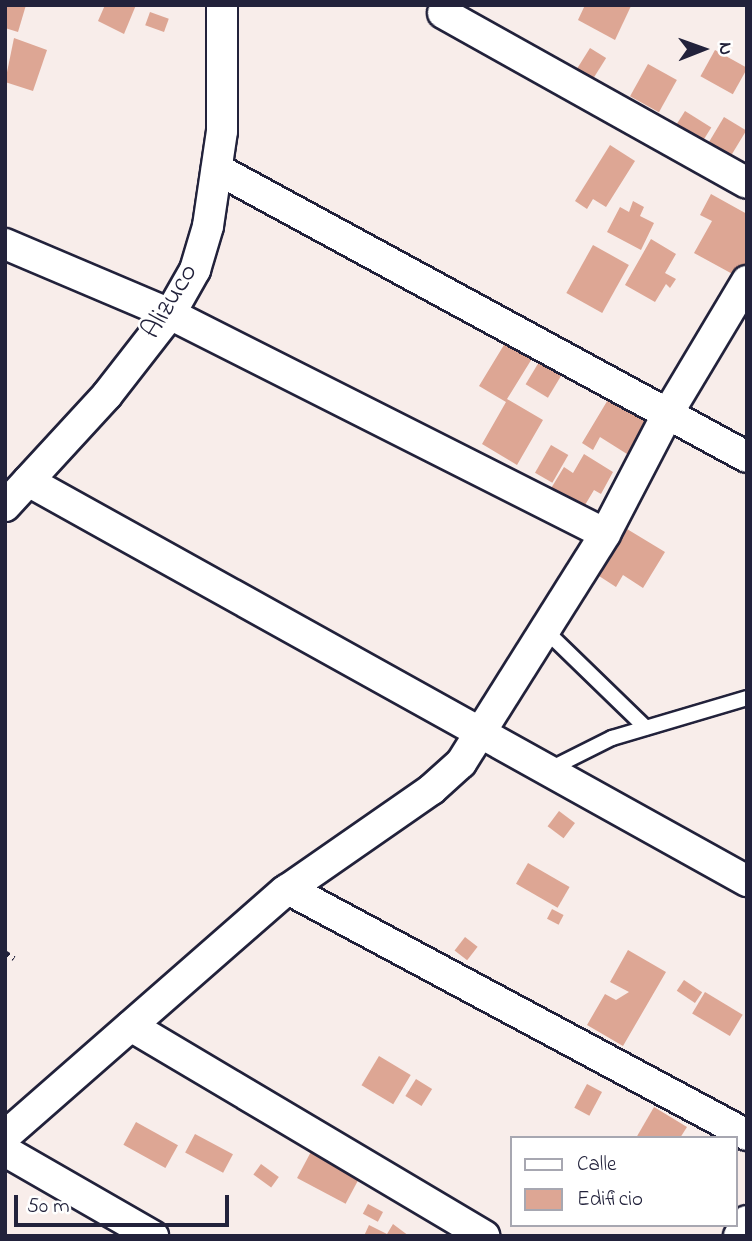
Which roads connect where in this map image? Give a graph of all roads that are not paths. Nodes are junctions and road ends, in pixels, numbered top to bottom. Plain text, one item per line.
1 (222, 5) edge
2 (443, 13) dead end
3 (217, 169) junction
4 (747, 183) edge
5 (5, 244) edge
6 (747, 281) edge
7 (170, 314) junction
8 (668, 413) junction
9 (747, 457) edge
10 (28, 481) junction
11 (5, 506) edge
12 (605, 534) junction
13 (545, 631) junction
14 (747, 698) edge
15 (646, 728) junction
16 (482, 736) junction
17 (546, 771) junction
18 (747, 881) edge
19 (288, 889) junction
20 (131, 1026) junction
21 (747, 1135) edge
22 (5, 1136) edge
23 (5, 1151) edge
24 (747, 1221) edge
25 (153, 1236) edge
26 (484, 1236) edge
27 (739, 1236) edge

1 - 3 street, Alizuco
2 - 4 street
3 - 7 street, Alizuco
3 - 8 street
5 - 7 street
6 - 8 street
7 - 10 street, Alizuco
7 - 12 street
8 - 9 street
8 - 12 street
10 - 11 street, Alizuco
10 - 16 street
12 - 13 street
13 - 15 lane
13 - 16 street
14 - 15 lane
15 - 17 lane
16 - 17 street
16 - 19 street
17 - 18 street
19 - 20 street
19 - 21 street
20 - 22 street
20 - 26 street
23 - 25 street
24 - 27 street

